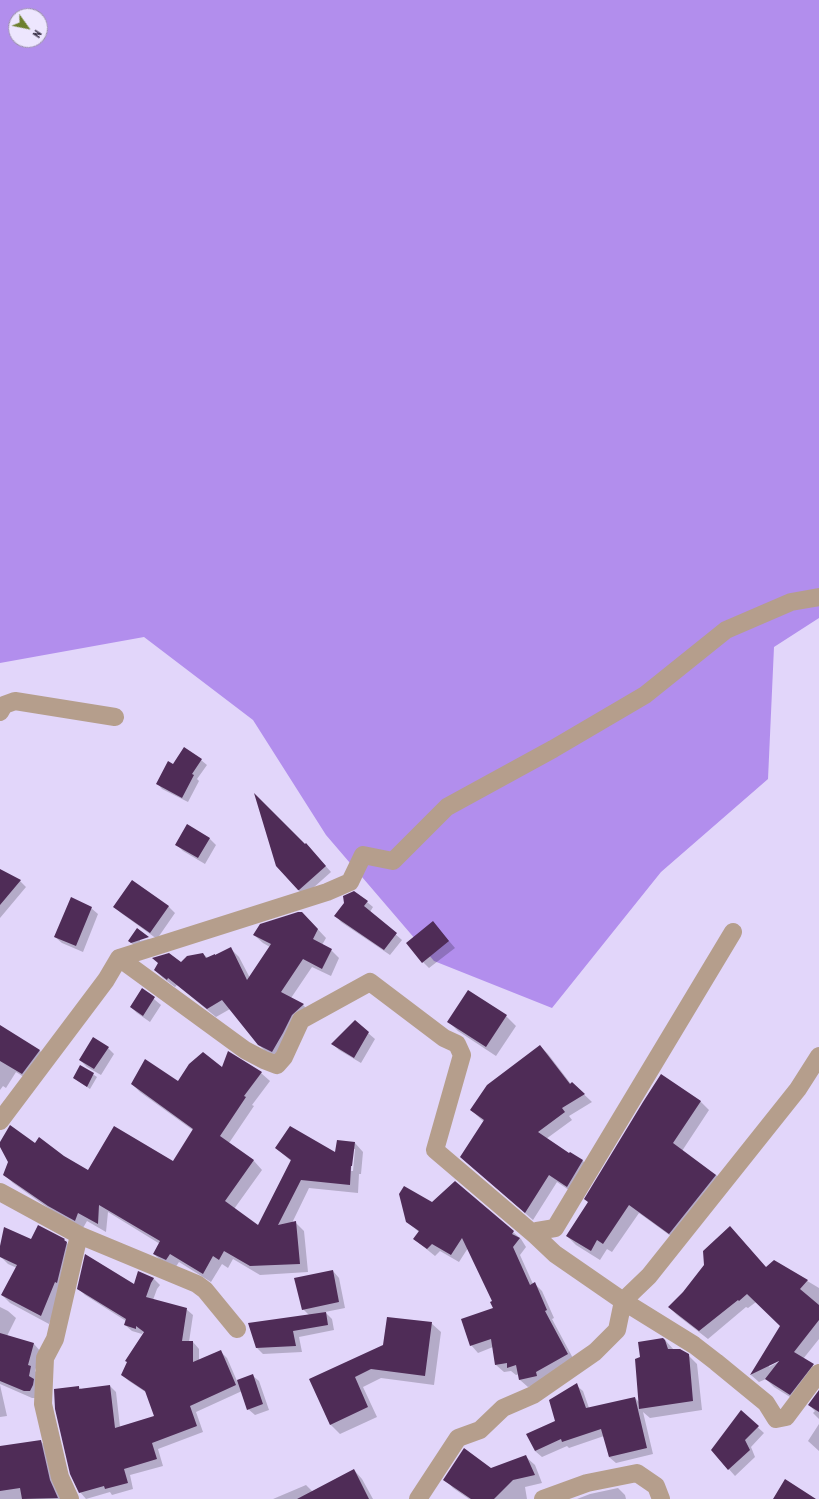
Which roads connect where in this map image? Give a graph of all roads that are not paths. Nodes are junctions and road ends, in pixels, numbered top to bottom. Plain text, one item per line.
1 (819, 597) edge
2 (0, 712) edge
3 (115, 717) dead end
4 (733, 932) dead end
5 (119, 958) junction
6 (819, 1056) edge
7 (0, 1121) edge
8 (0, 1192) edge
9 (79, 1235) junction
10 (536, 1236) junction
11 (623, 1301) junction
12 (236, 1329) dead end
13 (819, 1373) edge
14 (70, 1499) edge
15 (418, 1499) edge
16 (543, 1499) edge
17 (661, 1499) edge

1 - 5 street
2 - 3 street
4 - 10 street
5 - 7 street
5 - 10 street
6 - 11 street
8 - 9 street
9 - 12 street
9 - 14 street
10 - 11 street
11 - 13 street
11 - 15 street
16 - 17 street

